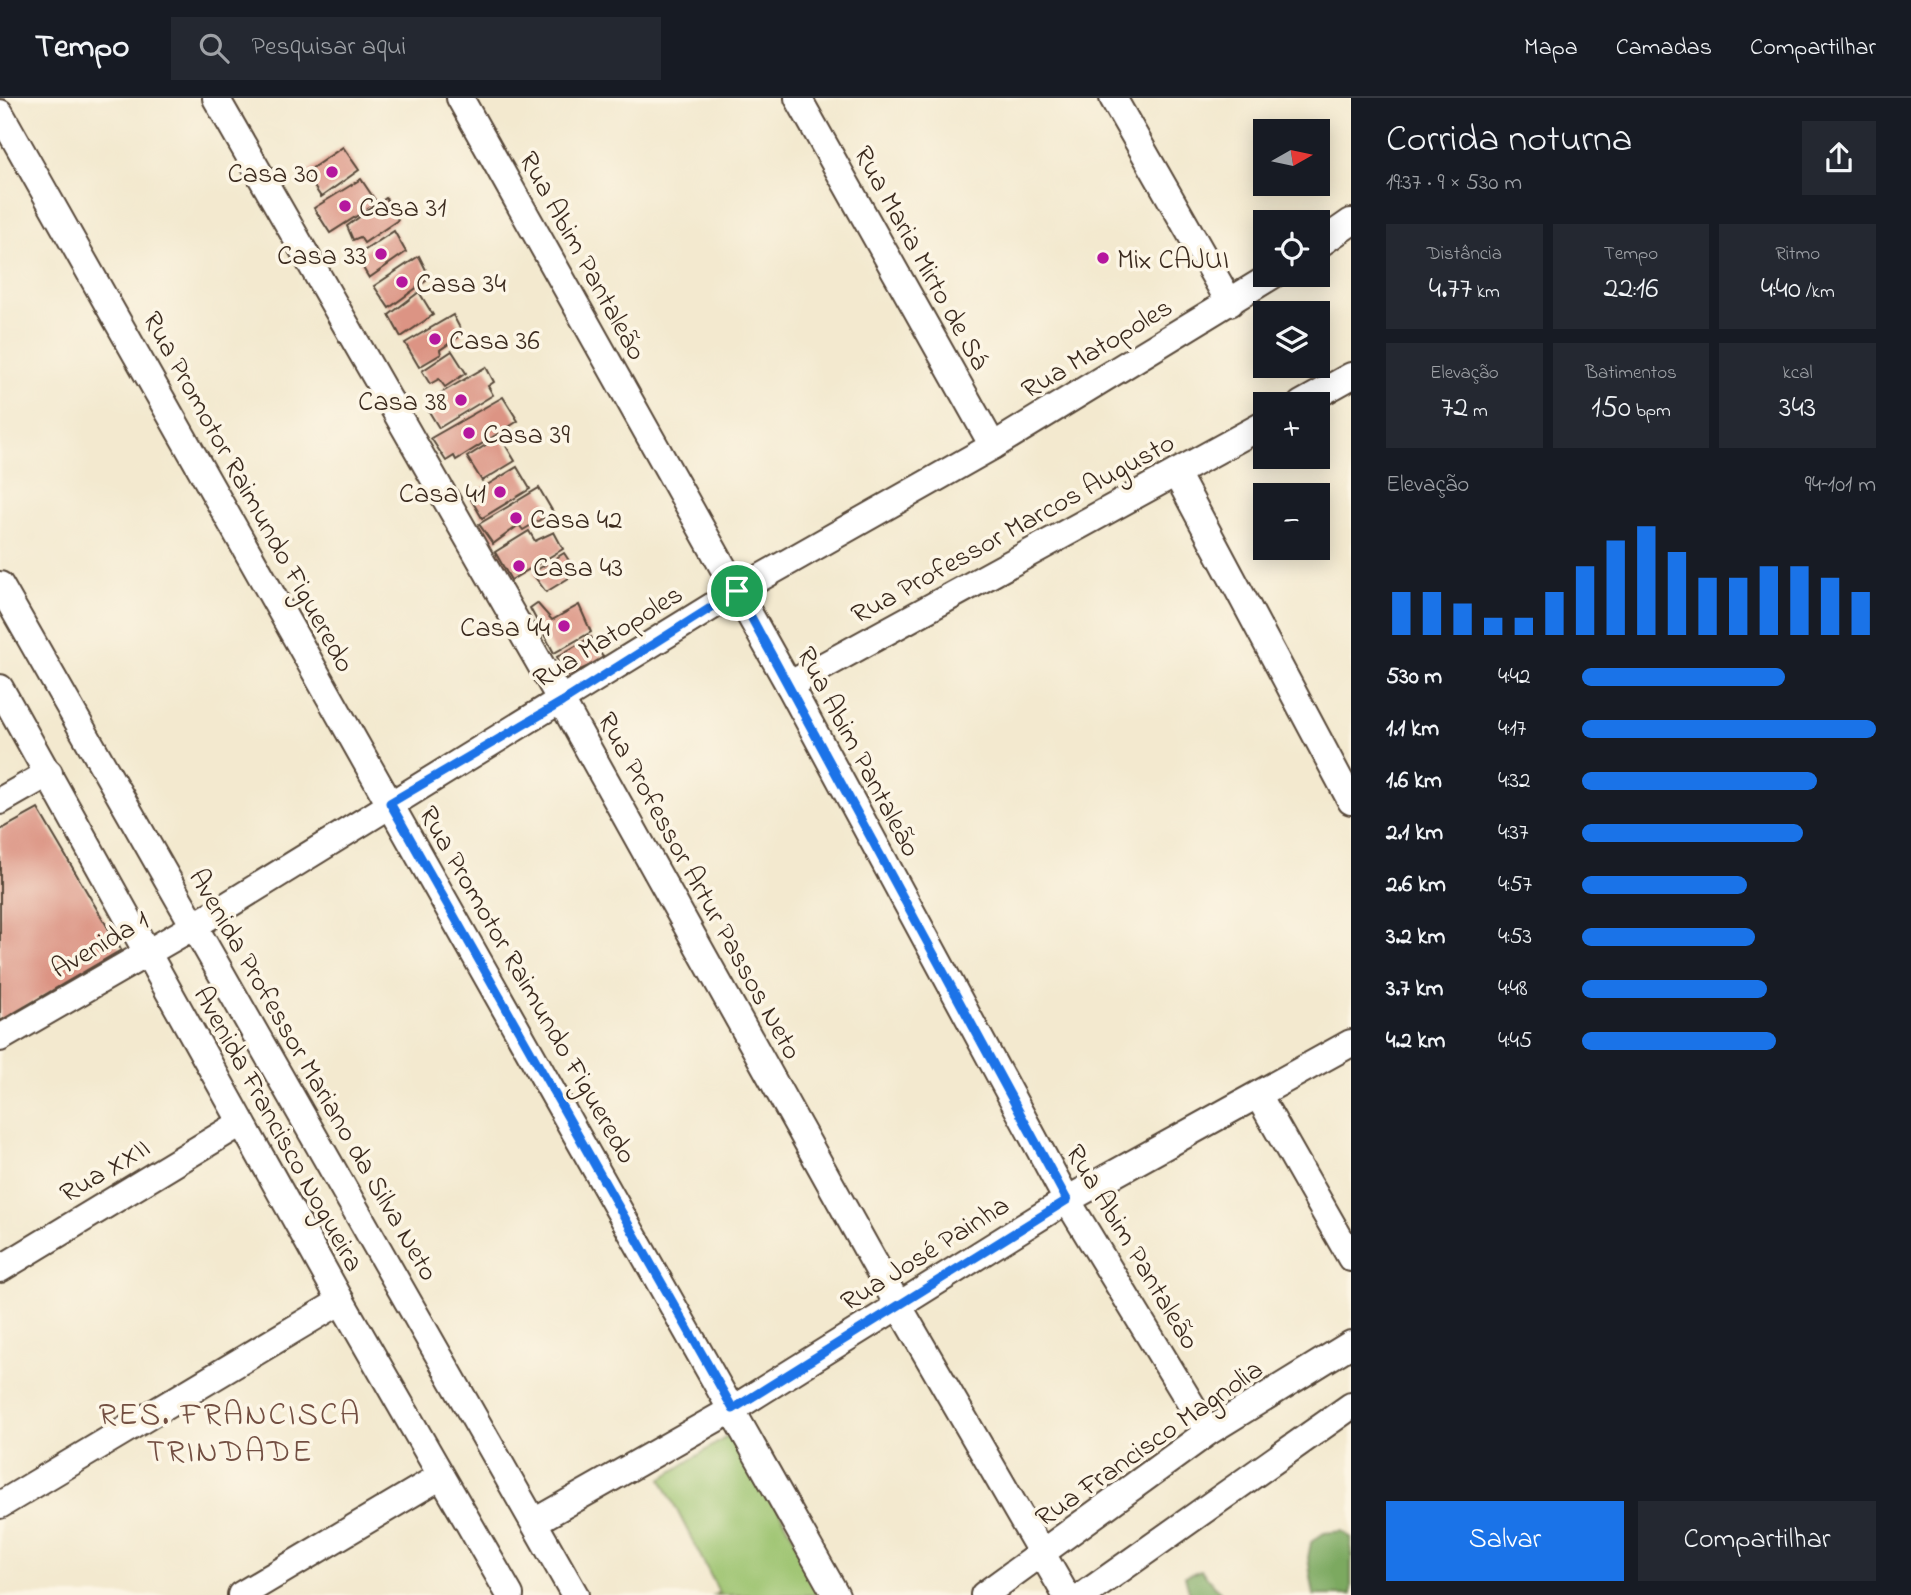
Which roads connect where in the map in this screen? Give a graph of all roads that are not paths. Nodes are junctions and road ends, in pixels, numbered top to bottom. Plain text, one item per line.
1 (216, 98) edge
2 (460, 98) edge
3 (798, 98) edge
4 (1113, 98) edge
5 (0, 113) edge
6 (1351, 222) edge
7 (1330, 237) edge
8 (1255, 287) edge
9 (1230, 303) junction
10 (1349, 383) edge
11 (1328, 392) edge
12 (1253, 431) edge
13 (993, 446) junction
14 (1176, 473) junction
15 (0, 584) edge
16 (737, 591) junction
17 (789, 685) junction
18 (0, 688) edge
19 (562, 702) junction
20 (49, 773) junction
21 (0, 801) edge
22 (1351, 801) edge
23 (390, 803) junction
24 (194, 926) junction
25 (146, 952) junction
26 (0, 1038) edge
27 (1351, 1044) edge
28 (1258, 1095) junction
29 (241, 1123) junction
30 (1067, 1200) junction
31 (1351, 1258) edge
32 (0, 1269) edge
33 (341, 1301) junction
34 (898, 1305) junction
35 (1351, 1344) edge
36 (1351, 1406) edge
37 (733, 1409) junction
38 (1208, 1432) junction
39 (441, 1476) junction
40 (0, 1505) edge
41 (534, 1522) junction
42 (1041, 1555) junction
43 (241, 1595) edge
44 (510, 1595) edge
45 (575, 1595) edge
46 (836, 1595) edge
47 (984, 1595) edge
48 (1066, 1595) edge
49 (1084, 1595) edge

1 - 19 street, Rua Professor Artur Passos Neto
2 - 16 street, Rua Abim Pantaleão
3 - 13 street, Rua Maria Mirto de Sá
4 - 9 street
5 - 23 street, Rua Promotor Raimundo Figueredo
6 - 7 street
8 - 9 street, Rua Matopoles
9 - 13 street, Rua Matopoles
10 - 11 street
12 - 14 street, Rua Professor Marcos Augusto
13 - 16 street, Rua Matopoles
14 - 17 street, Rua Professor Marcos Augusto
14 - 22 street
15 - 24 street, Avenida Professor Mariano da Silva Neto
16 - 17 street, Rua Abim Pantaleão
16 - 19 street, Rua Matopoles
17 - 30 street, Rua Abim Pantaleão
18 - 20 street, Avenida Francisco Nogueira
19 - 23 street, Rua Matopoles
19 - 34 street, Rua Professor Artur Passos Neto
20 - 21 street
20 - 25 street, Avenida Francisco Nogueira
23 - 24 street, Rua Matopoles
23 - 37 street, Rua Promotor Raimundo Figueredo
24 - 25 street, Avenida 1
24 - 41 street, Avenida Professor Mariano da Silva Neto
25 - 26 street, Avenida 1
25 - 29 street, Avenida Francisco Nogueira
27 - 28 street, Rua José Painha
28 - 30 street, Rua José Painha
28 - 31 street
29 - 32 street, Rua XXII
29 - 33 street, Avenida Francisco Nogueira
30 - 34 street, Rua José Painha
30 - 38 street, Rua Abim Pantaleão
33 - 39 street, Avenida Francisco Nogueira
33 - 40 street
34 - 37 street, Rua José Painha
34 - 42 street, Rua Professor Artur Passos Neto
35 - 38 street, Rua Francisco Magnolia
36 - 49 street
37 - 41 street, Rua José Painha
37 - 46 street, Rua Promotor Raimundo Figueredo
38 - 42 street, Rua Francisco Magnolia
39 - 43 street
39 - 44 street, Avenida Francisco Nogueira
41 - 45 street, Avenida Professor Mariano da Silva Neto
42 - 47 street, Rua Francisco Magnolia
42 - 48 street, Rua Professor Artur Passos Neto

